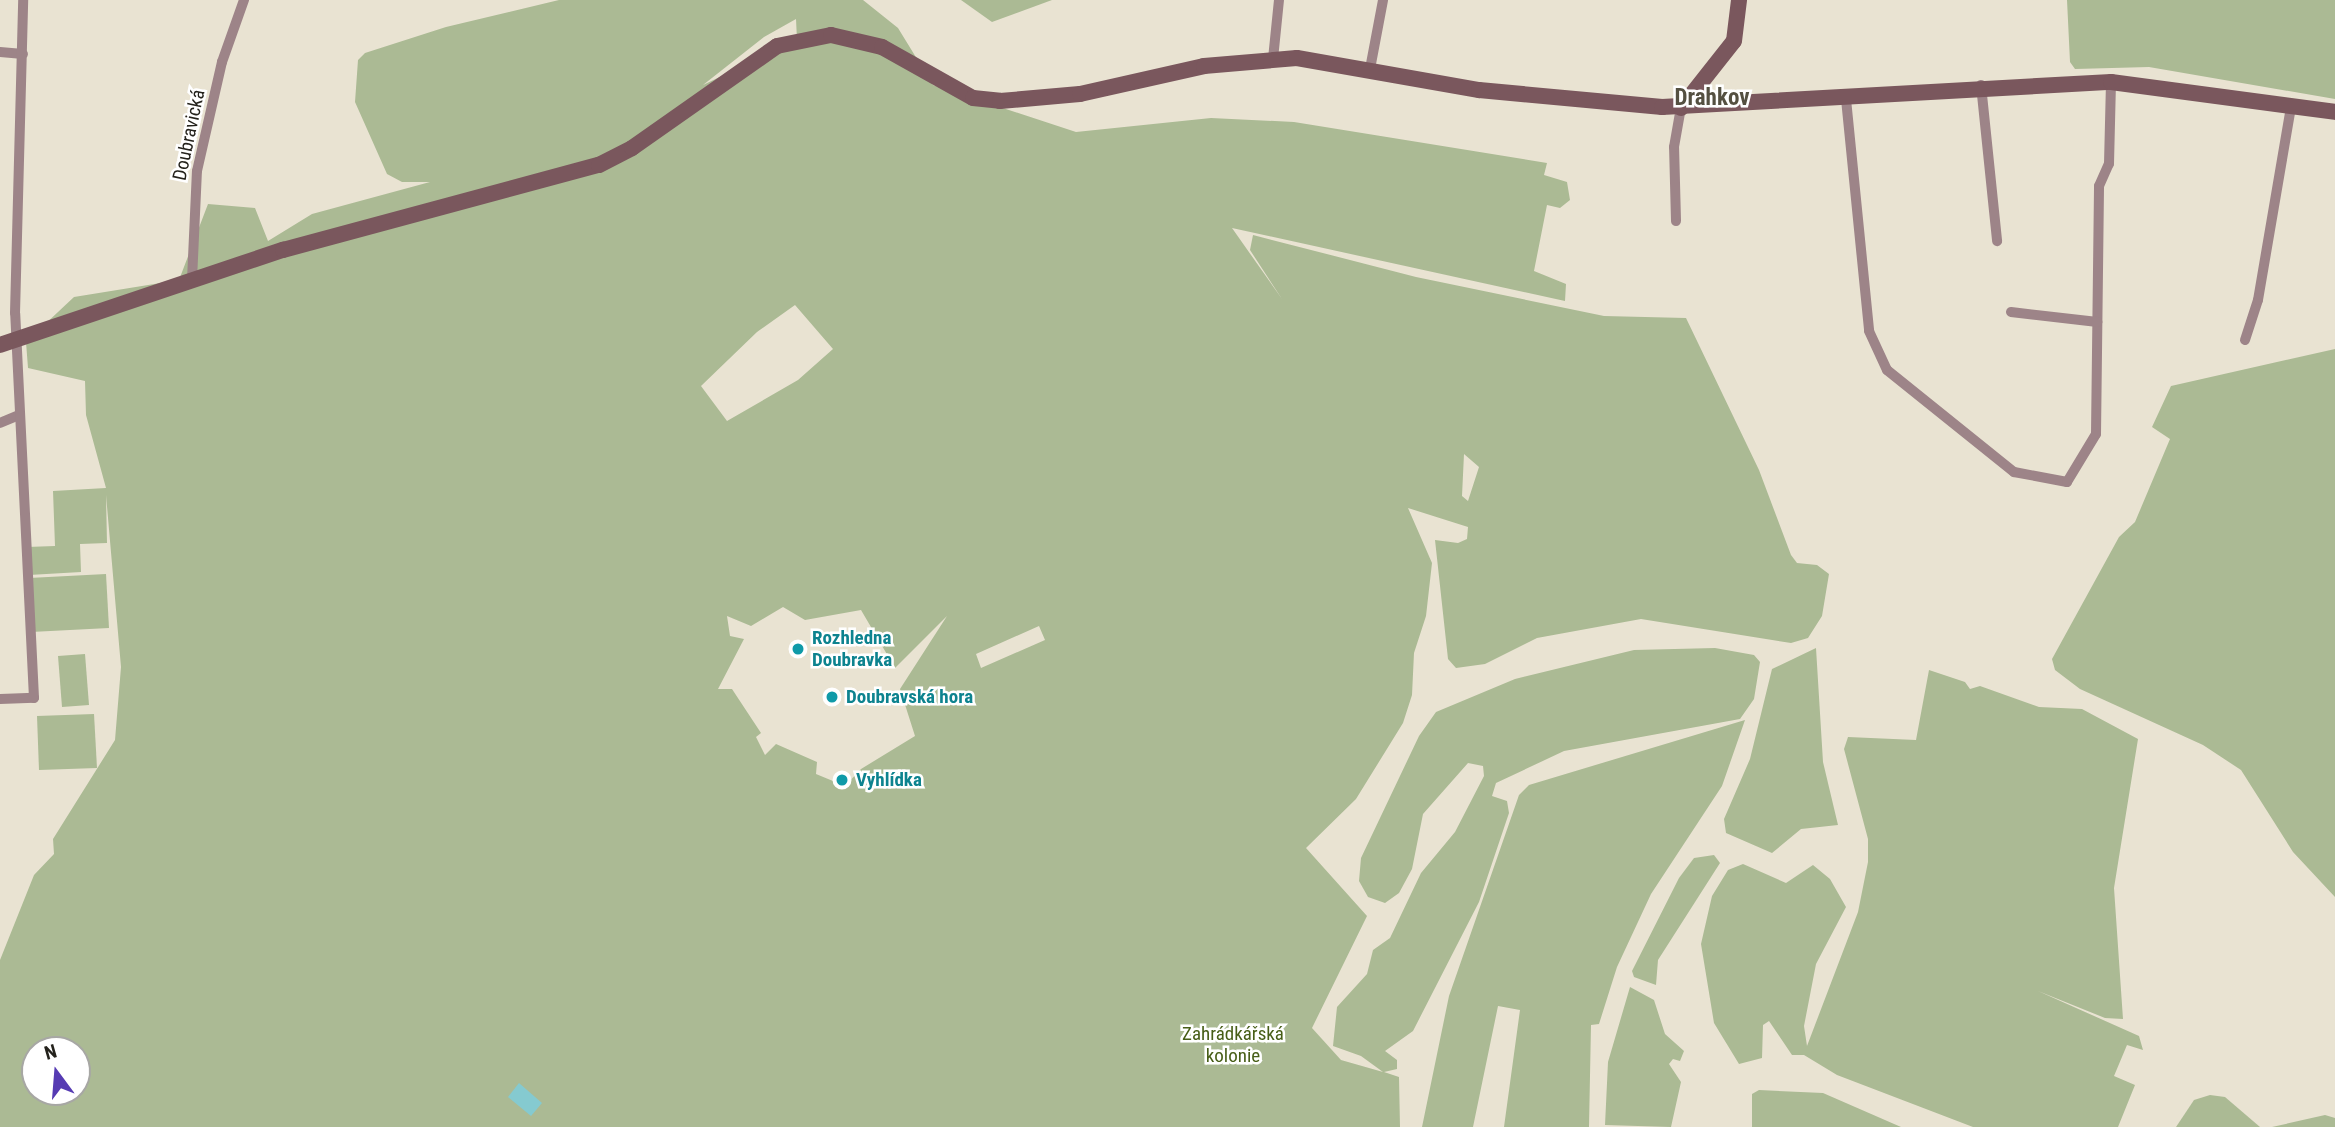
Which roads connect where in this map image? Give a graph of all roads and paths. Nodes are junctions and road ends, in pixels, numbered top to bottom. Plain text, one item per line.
1 (23, 0) edge
2 (244, 0) edge
3 (1279, 0) edge
4 (1383, 0) edge
5 (1739, 0) edge
6 (0, 52) edge
7 (23, 54) junction
8 (1273, 59) junction
9 (1370, 69) junction
10 (2111, 82) junction
11 (1980, 85) junction
12 (1846, 99) junction
13 (2291, 106) junction
14 (1681, 107) junction
15 (2335, 112) edge
16 (1676, 221) dead end
17 (1997, 241) dead end
18 (192, 280) junction
19 (2011, 312) dead end
20 (2097, 322) junction
21 (17, 338) junction
22 (2245, 340) dead end
23 (0, 345) edge
24 (19, 415) junction
25 (0, 423) edge
26 (0, 699) edge

1 - 7 street
2 - 18 street, Doubravická
3 - 8 street
4 - 9 street
5 - 14 street
6 - 7 street
7 - 21 street
8 - 9 street
8 - 18 street
9 - 14 street
10 - 11 street
10 - 13 street
10 - 20 street
11 - 12 street
11 - 17 street
12 - 14 street
12 - 20 street
13 - 15 street
13 - 22 street
14 - 16 street
18 - 21 street
19 - 20 street
21 - 23 street
21 - 24 street
24 - 25 street
24 - 26 street

